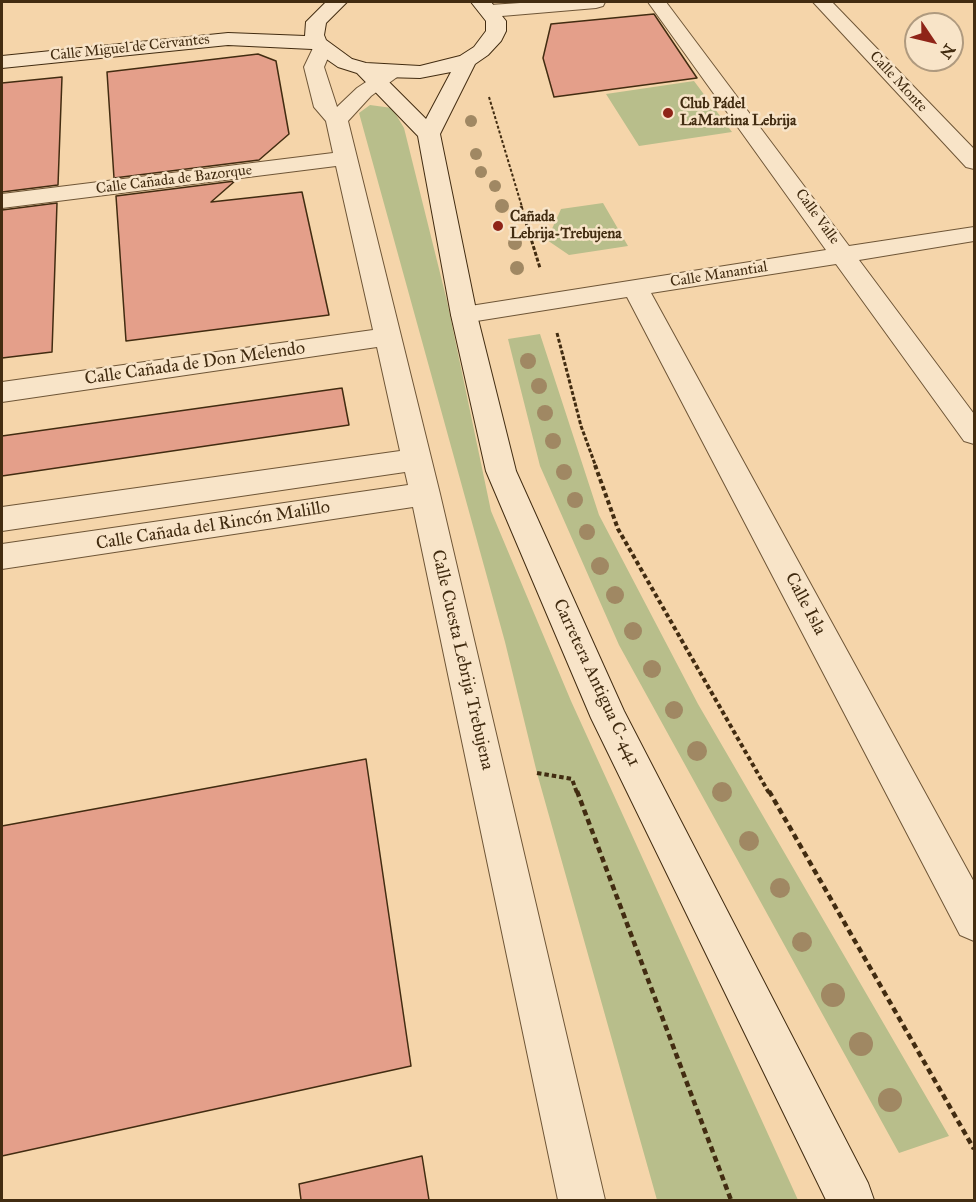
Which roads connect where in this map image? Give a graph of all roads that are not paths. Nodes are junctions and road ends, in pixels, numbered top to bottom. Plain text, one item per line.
1 (596, 2) edge
2 (657, 2) edge
3 (822, 2) edge
4 (333, 5) edge
5 (485, 6) edge
6 (228, 39) junction
7 (319, 46) junction
8 (2, 53) edge
9 (33, 58) junction
10 (467, 60) junction
11 (2, 62) edge
12 (378, 74) junction
13 (337, 120) junction
14 (429, 134) junction
15 (346, 159) junction
16 (975, 162) edge
17 (2, 201) edge
18 (975, 234) edge
19 (844, 255) junction
20 (635, 288) junction
21 (464, 315) junction
22 (388, 337) junction
23 (2, 392) edge
24 (975, 434) edge
25 (417, 459) junction
26 (425, 494) junction
27 (2, 519) edge
28 (2, 557) edge
29 (975, 921) edge
30 (582, 1200) edge
31 (851, 1200) edge

1 - 5 street
2 - 19 street, Calle Valle
3 - 16 street, Calle Monte
4 - 6 street, Calle Miguel de Cervantes
4 - 7 street, Calle Cuesta Lebrija Trebujena
5 - 10 street
6 - 7 street, Calle Miguel de Cervantes
6 - 9 street, Calle Miguel de Cervantes
7 - 12 street
7 - 13 street, Calle Cuesta Lebrija Trebujena
8 - 9 street, Calle Miguel de Cervantes
9 - 11 street, Calle Miguel de Cervantes
10 - 12 street
10 - 14 street
12 - 13 street
12 - 14 street
13 - 15 street, Calle Cuesta Lebrija Trebujena
14 - 21 street, Carretera Antigua C-441
15 - 17 street, Calle Cañada de Bazorque
15 - 22 street, Calle Cuesta Lebrija Trebujena
18 - 19 street, Calle Manantial
19 - 20 street, Calle Manantial
19 - 24 street, Calle Valle
20 - 21 street, Calle Manantial
20 - 29 street, Calle Isla
21 - 31 street, Carretera Antigua C-441
22 - 23 street, Calle Cañada de Don Melendo
22 - 25 street, Calle Cuesta Lebrija Trebujena
25 - 26 street, Calle Cuesta Lebrija Trebujena
25 - 27 street, Calle Cañada del Rincón Malillo
26 - 28 street, Calle Cañada del Rincón Malillo
26 - 30 street, Calle Cuesta Lebrija Trebujena

